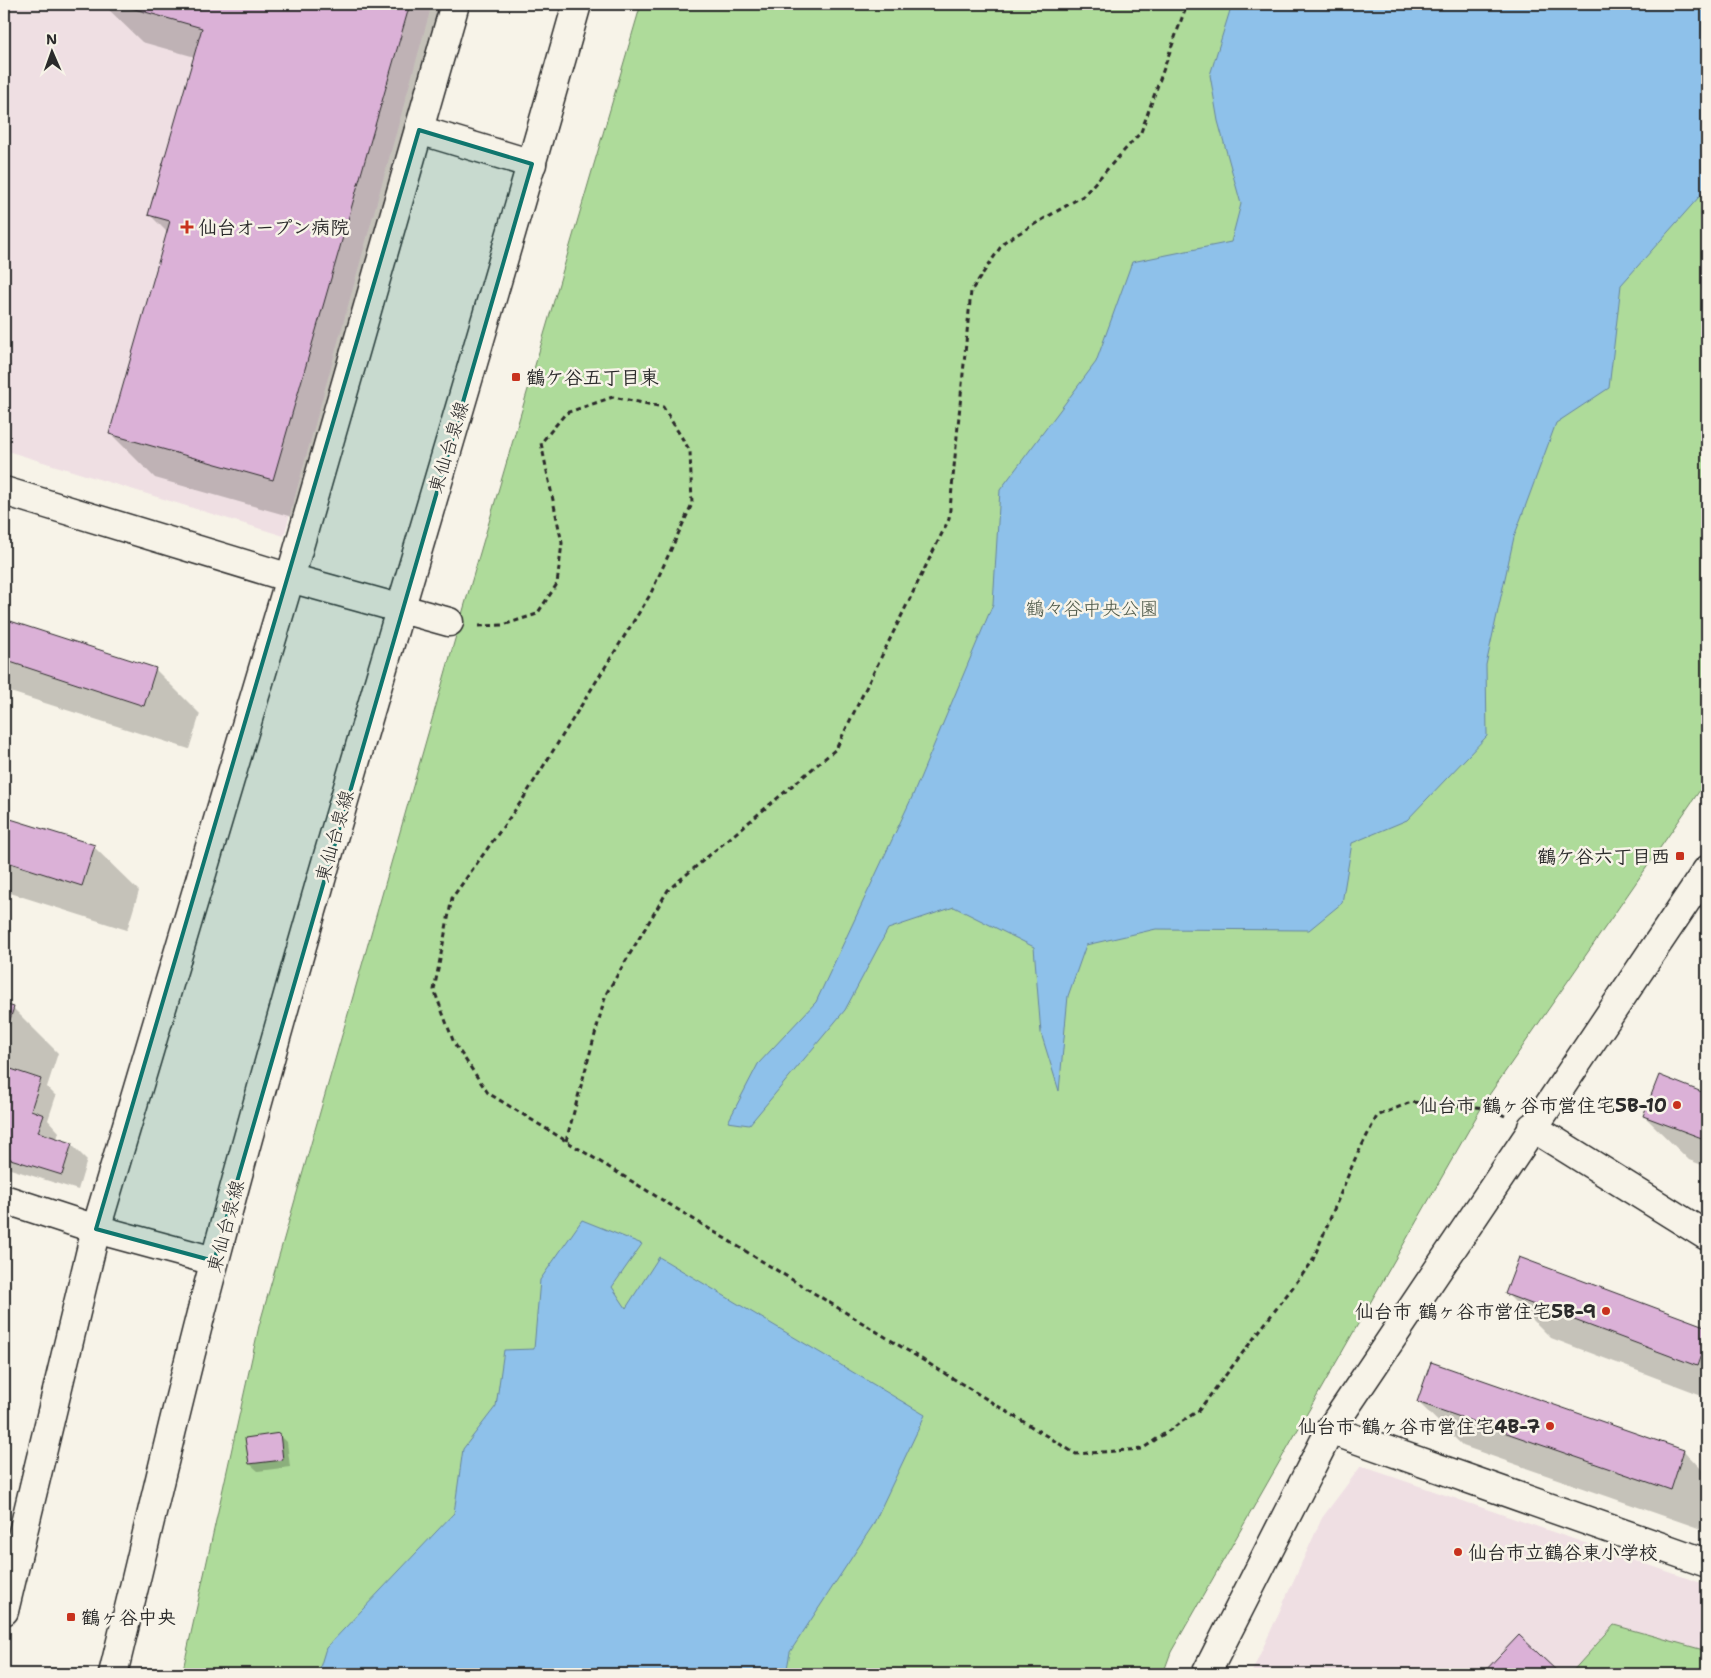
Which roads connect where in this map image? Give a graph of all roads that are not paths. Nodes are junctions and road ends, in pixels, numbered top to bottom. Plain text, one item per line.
1 (455, 4) edge
2 (577, 4) edge
3 (419, 130) junction
4 (532, 164) junction
5 (4, 491) edge
6 (290, 578) junction
7 (399, 608) junction
8 (449, 622) road end
9 (1707, 870) edge
10 (1532, 1127) junction
11 (4, 1199) edge
12 (96, 1229) junction
13 (1707, 1236) edge
14 (214, 1261) junction
15 (1330, 1430) junction
16 (1707, 1563) edge
17 (4, 1611) edge
18 (112, 1674) edge
19 (1206, 1674) edge

1 - 3 street
2 - 4 street, 東仙台泉線
3 - 4 street
3 - 6 street
4 - 7 street, 東仙台泉線
5 - 6 street
6 - 7 street
6 - 12 street
7 - 8 street
7 - 14 street, 東仙台泉線
9 - 10 street
10 - 13 street
10 - 15 street
11 - 12 street
12 - 14 street
12 - 17 street
14 - 18 street, 東仙台泉線
15 - 16 street
15 - 19 street

